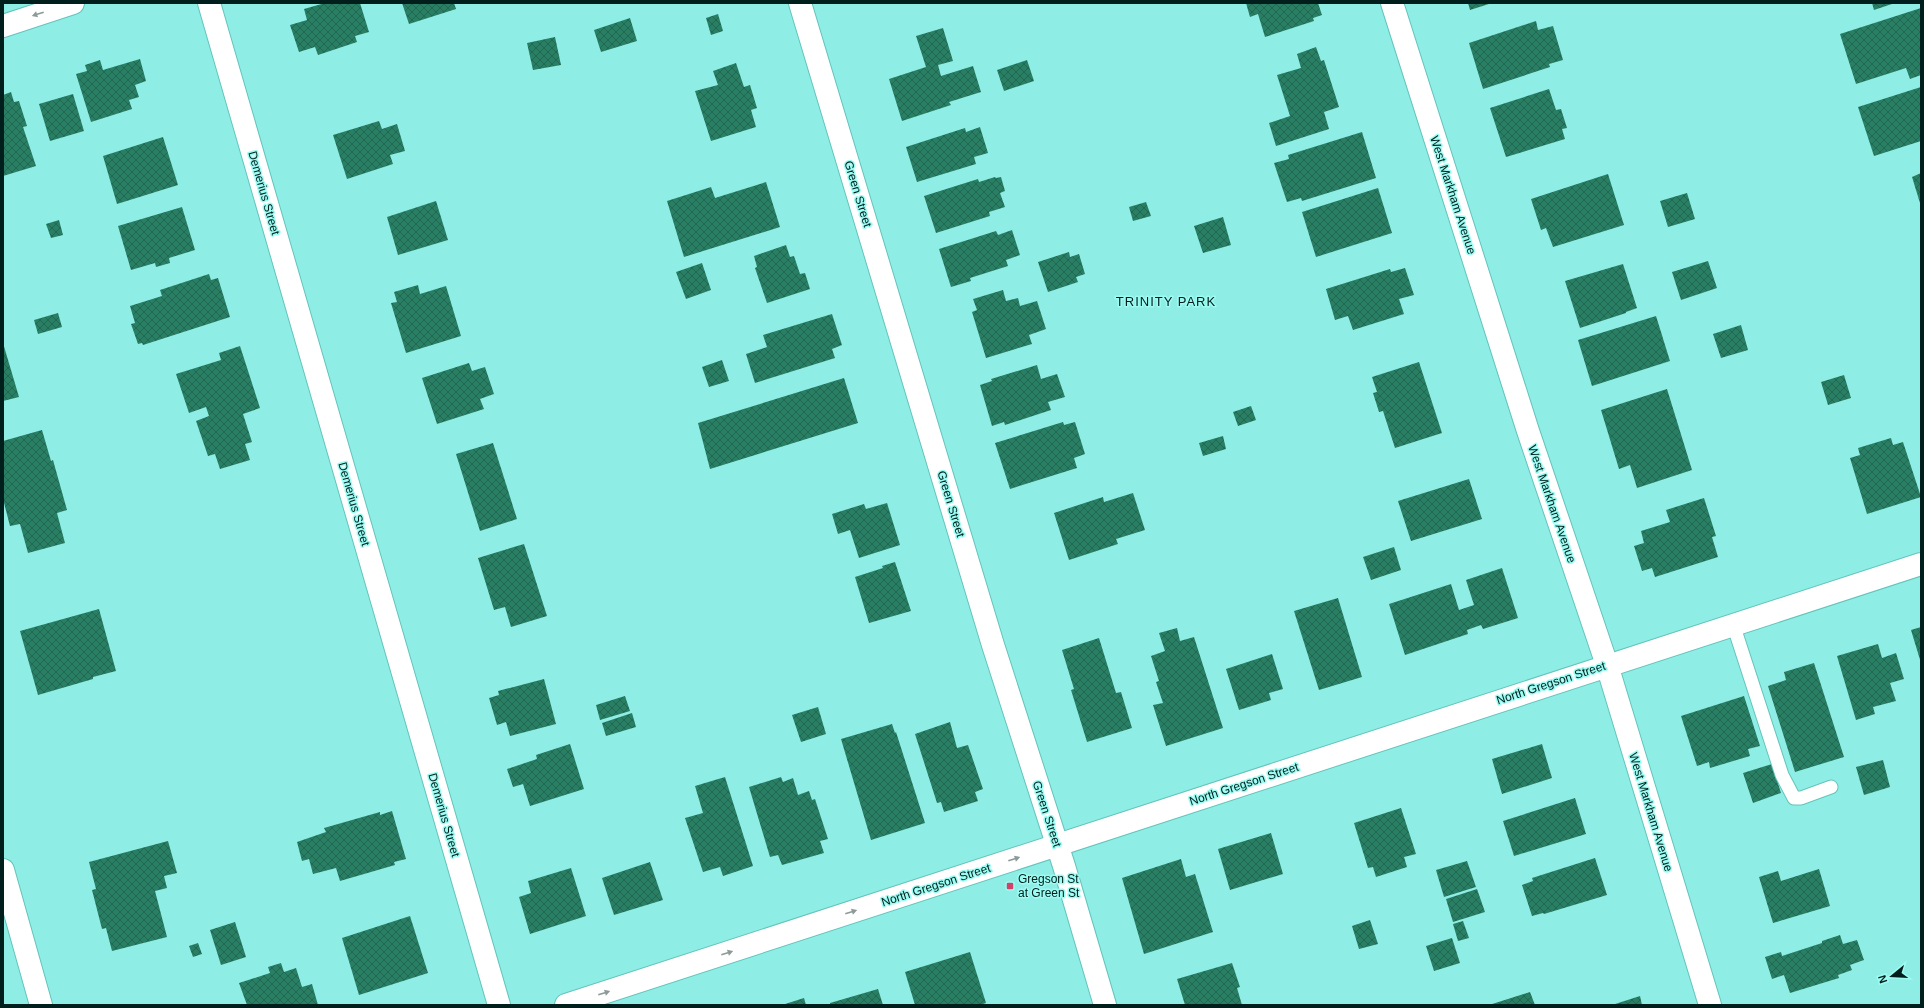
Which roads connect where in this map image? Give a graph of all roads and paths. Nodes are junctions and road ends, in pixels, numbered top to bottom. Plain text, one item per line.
1 (73, 3) edge
2 (210, 3) edge
3 (800, 3) edge
4 (1392, 3) edge
5 (3, 26) edge
6 (1921, 564) edge
7 (1733, 624) junction
8 (1607, 665) junction
9 (1831, 787) dead end
10 (1057, 845) junction
11 (3, 870) edge
12 (41, 1005) edge
13 (499, 1005) edge
14 (566, 1005) edge
15 (1105, 1005) edge
16 (1710, 1005) edge

1 -> 5 street
2 - 13 street, Demerius Street
3 - 10 street, Green Street
4 - 8 street, West Markham Avenue
6 - 7 street, North Gregson Street
7 - 8 street, North Gregson Street
7 - 9 lane
8 - 10 street, North Gregson Street
8 - 16 street, West Markham Avenue
14 -> 10 street, North Gregson Street
10 - 15 street, Green Street
11 - 12 street

